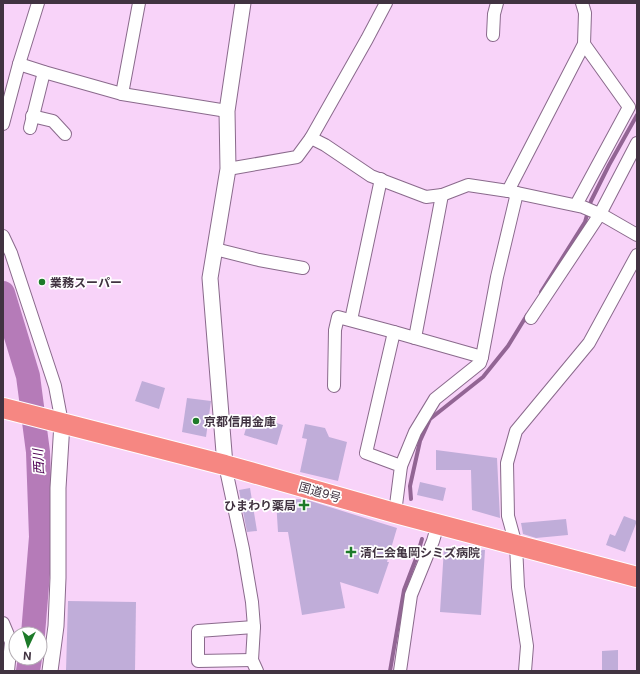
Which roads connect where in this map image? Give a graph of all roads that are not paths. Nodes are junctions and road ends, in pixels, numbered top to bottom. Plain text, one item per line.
1 (38, 3) edge
2 (139, 3) edge
3 (386, 3) edge
4 (497, 3) edge
5 (582, 3) edge
6 (240, 4) edge
7 (492, 35) dead end
8 (584, 44) junction
9 (20, 64) junction
10 (44, 72) junction
11 (122, 94) junction
12 (227, 111) junction
13 (32, 116) junction
14 (3, 124) edge
15 (30, 128) dead end
16 (65, 134) dead end
17 (311, 138) junction
18 (637, 143) edge
19 (228, 169) junction
20 (381, 179) junction
21 (512, 192) junction
22 (442, 195) junction
23 (576, 206) junction
24 (600, 214) junction
25 (637, 235) edge
26 (3, 236) edge
27 (214, 249) junction
28 (637, 255) edge
29 (303, 268) dead end
30 (531, 318) dead end
31 (351, 320) junction
32 (394, 332) junction
33 (415, 338) junction
34 (482, 357) junction
35 (334, 386) dead end
36 (11, 410) edge
37 (55, 421) junction
38 (225, 465) junction
39 (400, 466) junction
40 (395, 513) junction
41 (438, 524) junction
42 (516, 545) junction
43 (637, 577) edge
44 (3, 623) edge
45 (254, 627) junction
46 (254, 665) edge
47 (8, 671) edge
48 (50, 671) edge
49 (400, 671) edge
50 (525, 671) edge

1 - 9 street
2 - 11 street
3 - 17 street
4 - 7 street
5 - 8 street
6 - 12 street
8 - 21 street
8 - 23 street
9 - 10 street
9 - 14 street
10 - 11 street
10 - 13 street
11 - 12 street
12 - 19 street
13 - 15 street
13 - 16 street
17 - 19 street
17 - 20 street
18 - 24 street
19 - 27 street
20 - 22 street
20 - 31 street
21 - 22 street
21 - 23 street
21 - 34 street
22 - 33 street
23 - 24 street
24 - 25 street
24 - 30 street
26 - 37 street
27 - 29 street
27 - 38 street
28 - 42 street
31 - 32 street
31 - 35 street
32 - 33 street
32 - 39 street
33 - 34 street
34 - 39 street
36 - 37 highway, 国道9号
37 - 38 highway, 国道9号
37 - 48 street
38 - 40 highway, 国道9号
38 - 45 street
39 - 40 street
40 - 41 highway, 国道9号
41 - 42 highway, 国道9号
41 - 49 street
42 - 43 highway, 国道9号
42 - 50 street
44 - 47 street
45 - 46 street
45 - 46 street

